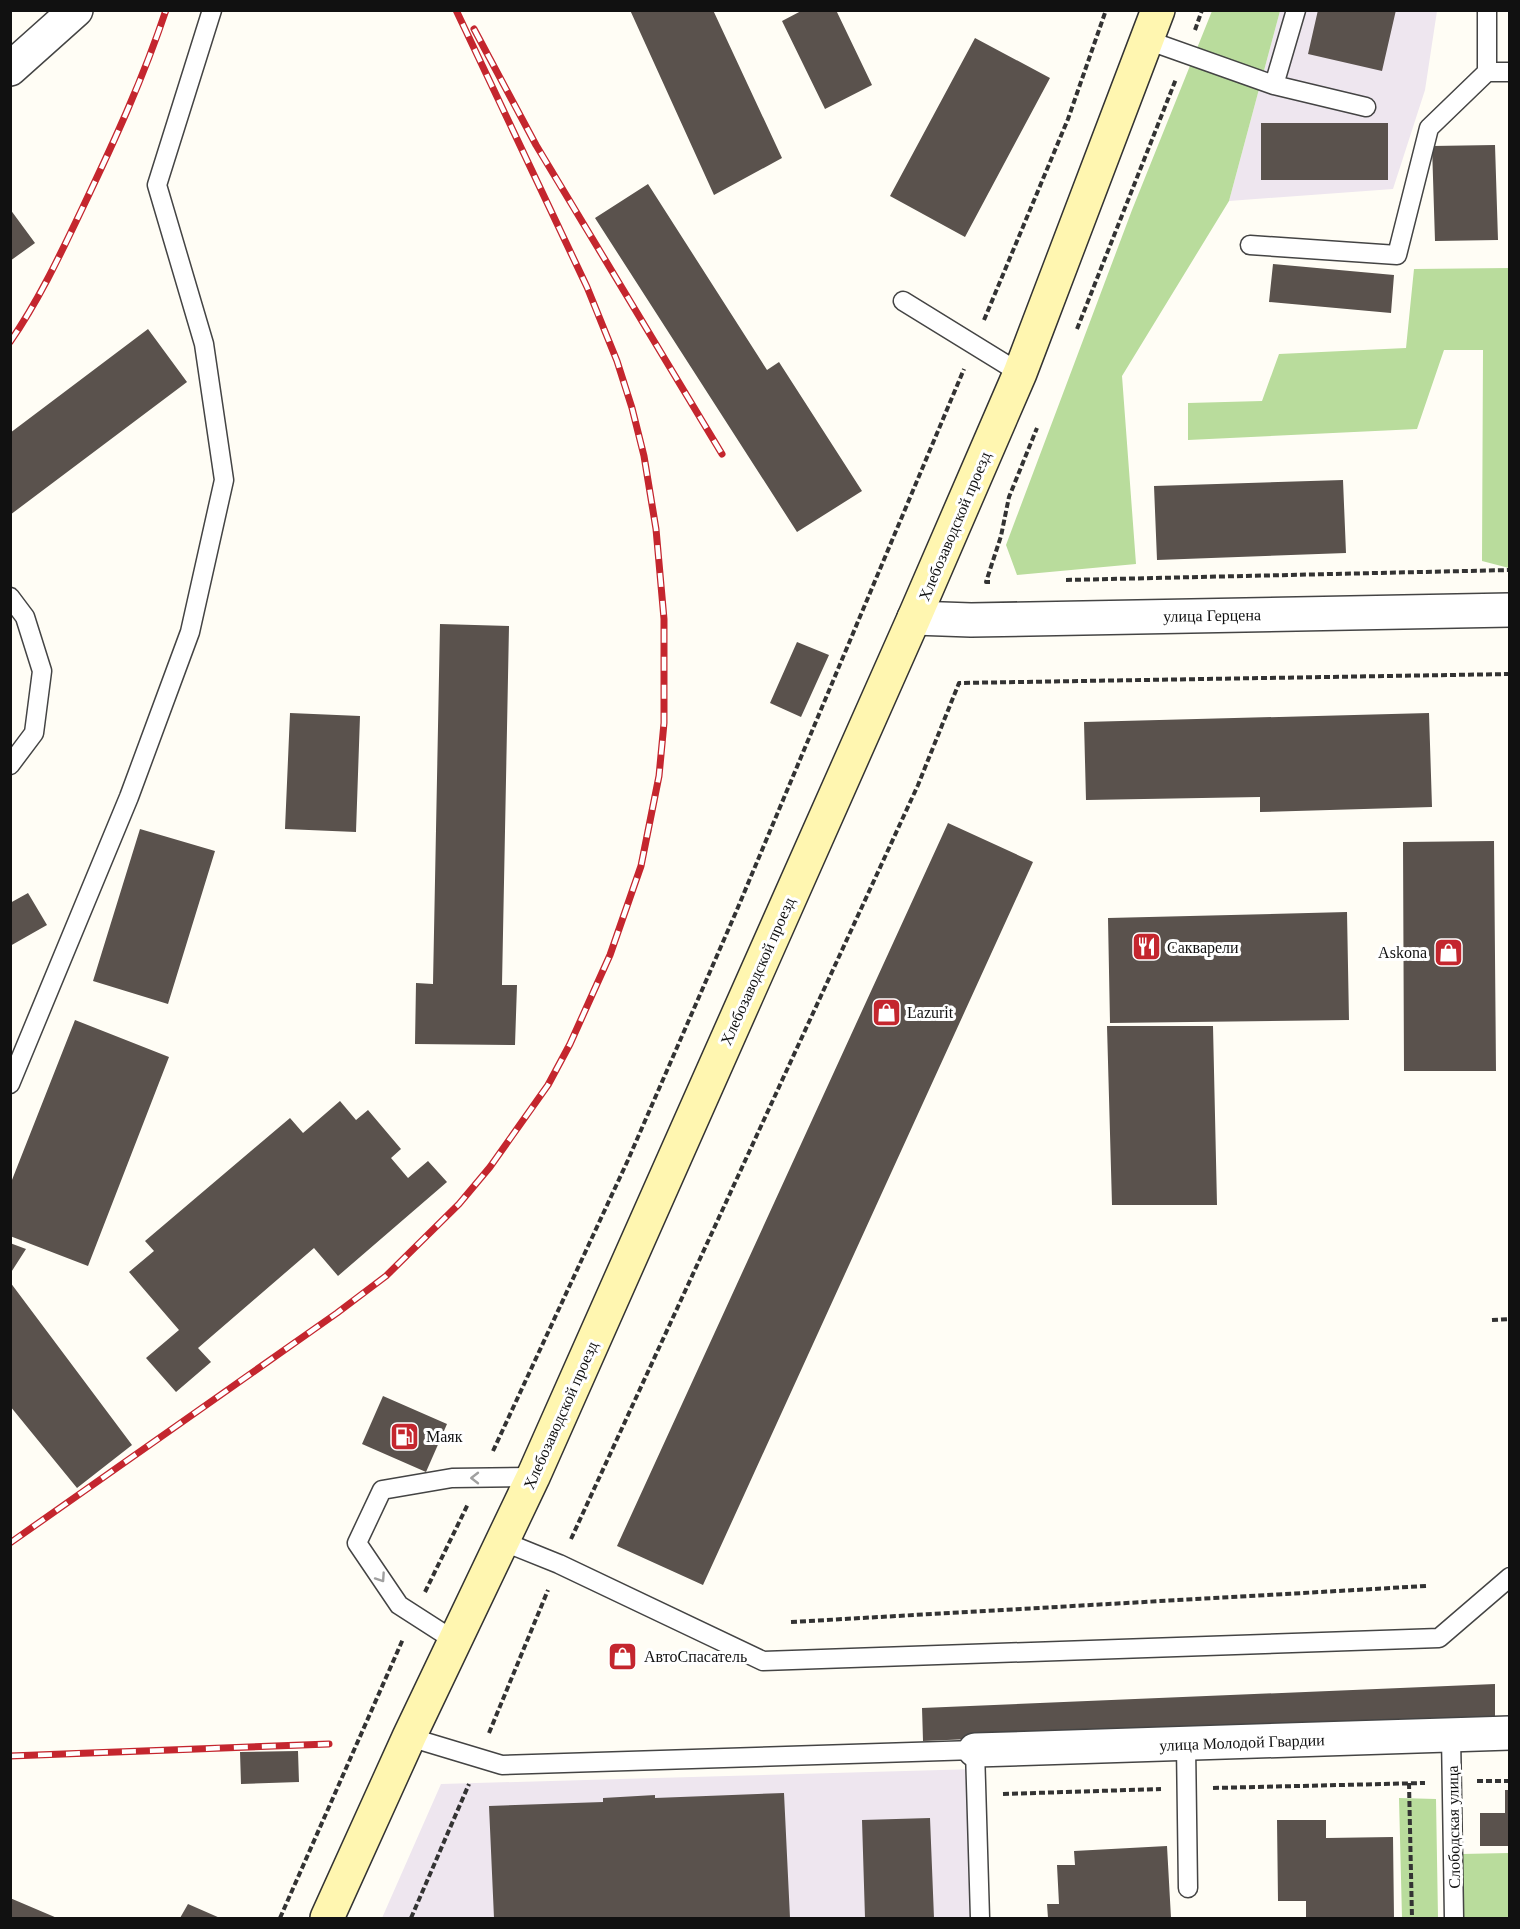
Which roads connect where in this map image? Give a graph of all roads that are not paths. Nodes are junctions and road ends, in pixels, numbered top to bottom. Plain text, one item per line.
1 (75, 10) edge
2 (212, 10) edge
3 (1296, 10) edge
4 (1487, 10) edge
5 (1153, 25) edge
6 (10, 69) edge
7 (1487, 72) junction
8 (1509, 72) edge
9 (1274, 85) junction
10 (1366, 107) dead end
11 (1250, 245) dead end
12 (903, 301) dead end
13 (1020, 373) junction
14 (10, 597) edge
15 (1509, 610) edge
16 (914, 618) junction
17 (10, 765) edge
18 (10, 1084) edge
19 (533, 1477) junction
20 (502, 1541) junction
21 (1509, 1577) edge
22 (455, 1641) junction
23 (1509, 1734) edge
24 (1451, 1735) junction
25 (409, 1737) junction
26 (1186, 1745) junction
27 (975, 1750) junction
28 (1188, 1888) dead end
29 (327, 1918) edge
30 (980, 1918) edge
31 (1454, 1918) edge

1 - 6 street
2 - 18 lane
3 - 9 lane
4 - 7 lane
5 - 9 lane
5 - 13 street, Хлебозаводской проезд
7 - 8 lane
7 - 11 lane
9 - 10 lane
12 - 13 lane
13 - 16 street, Хлебозаводской проезд
14 - 17 lane
15 - 16 street, улица Герцена
16 - 19 street, Хлебозаводской проезд
19 - 20 street, Хлебозаводской проезд
19 -> 22 lane
20 - 21 lane
20 - 22 street, Хлебозаводской проезд
22 - 25 street, Хлебозаводской проезд
23 - 24 street, улица Молодой Гвардии
24 - 26 street, улица Молодой Гвардии
24 - 31 lane, Слободская улица
25 - 27 lane
25 - 29 street, Хлебозаводской проезд
26 - 27 street, улица Молодой Гвардии
26 - 28 lane
27 - 30 lane

